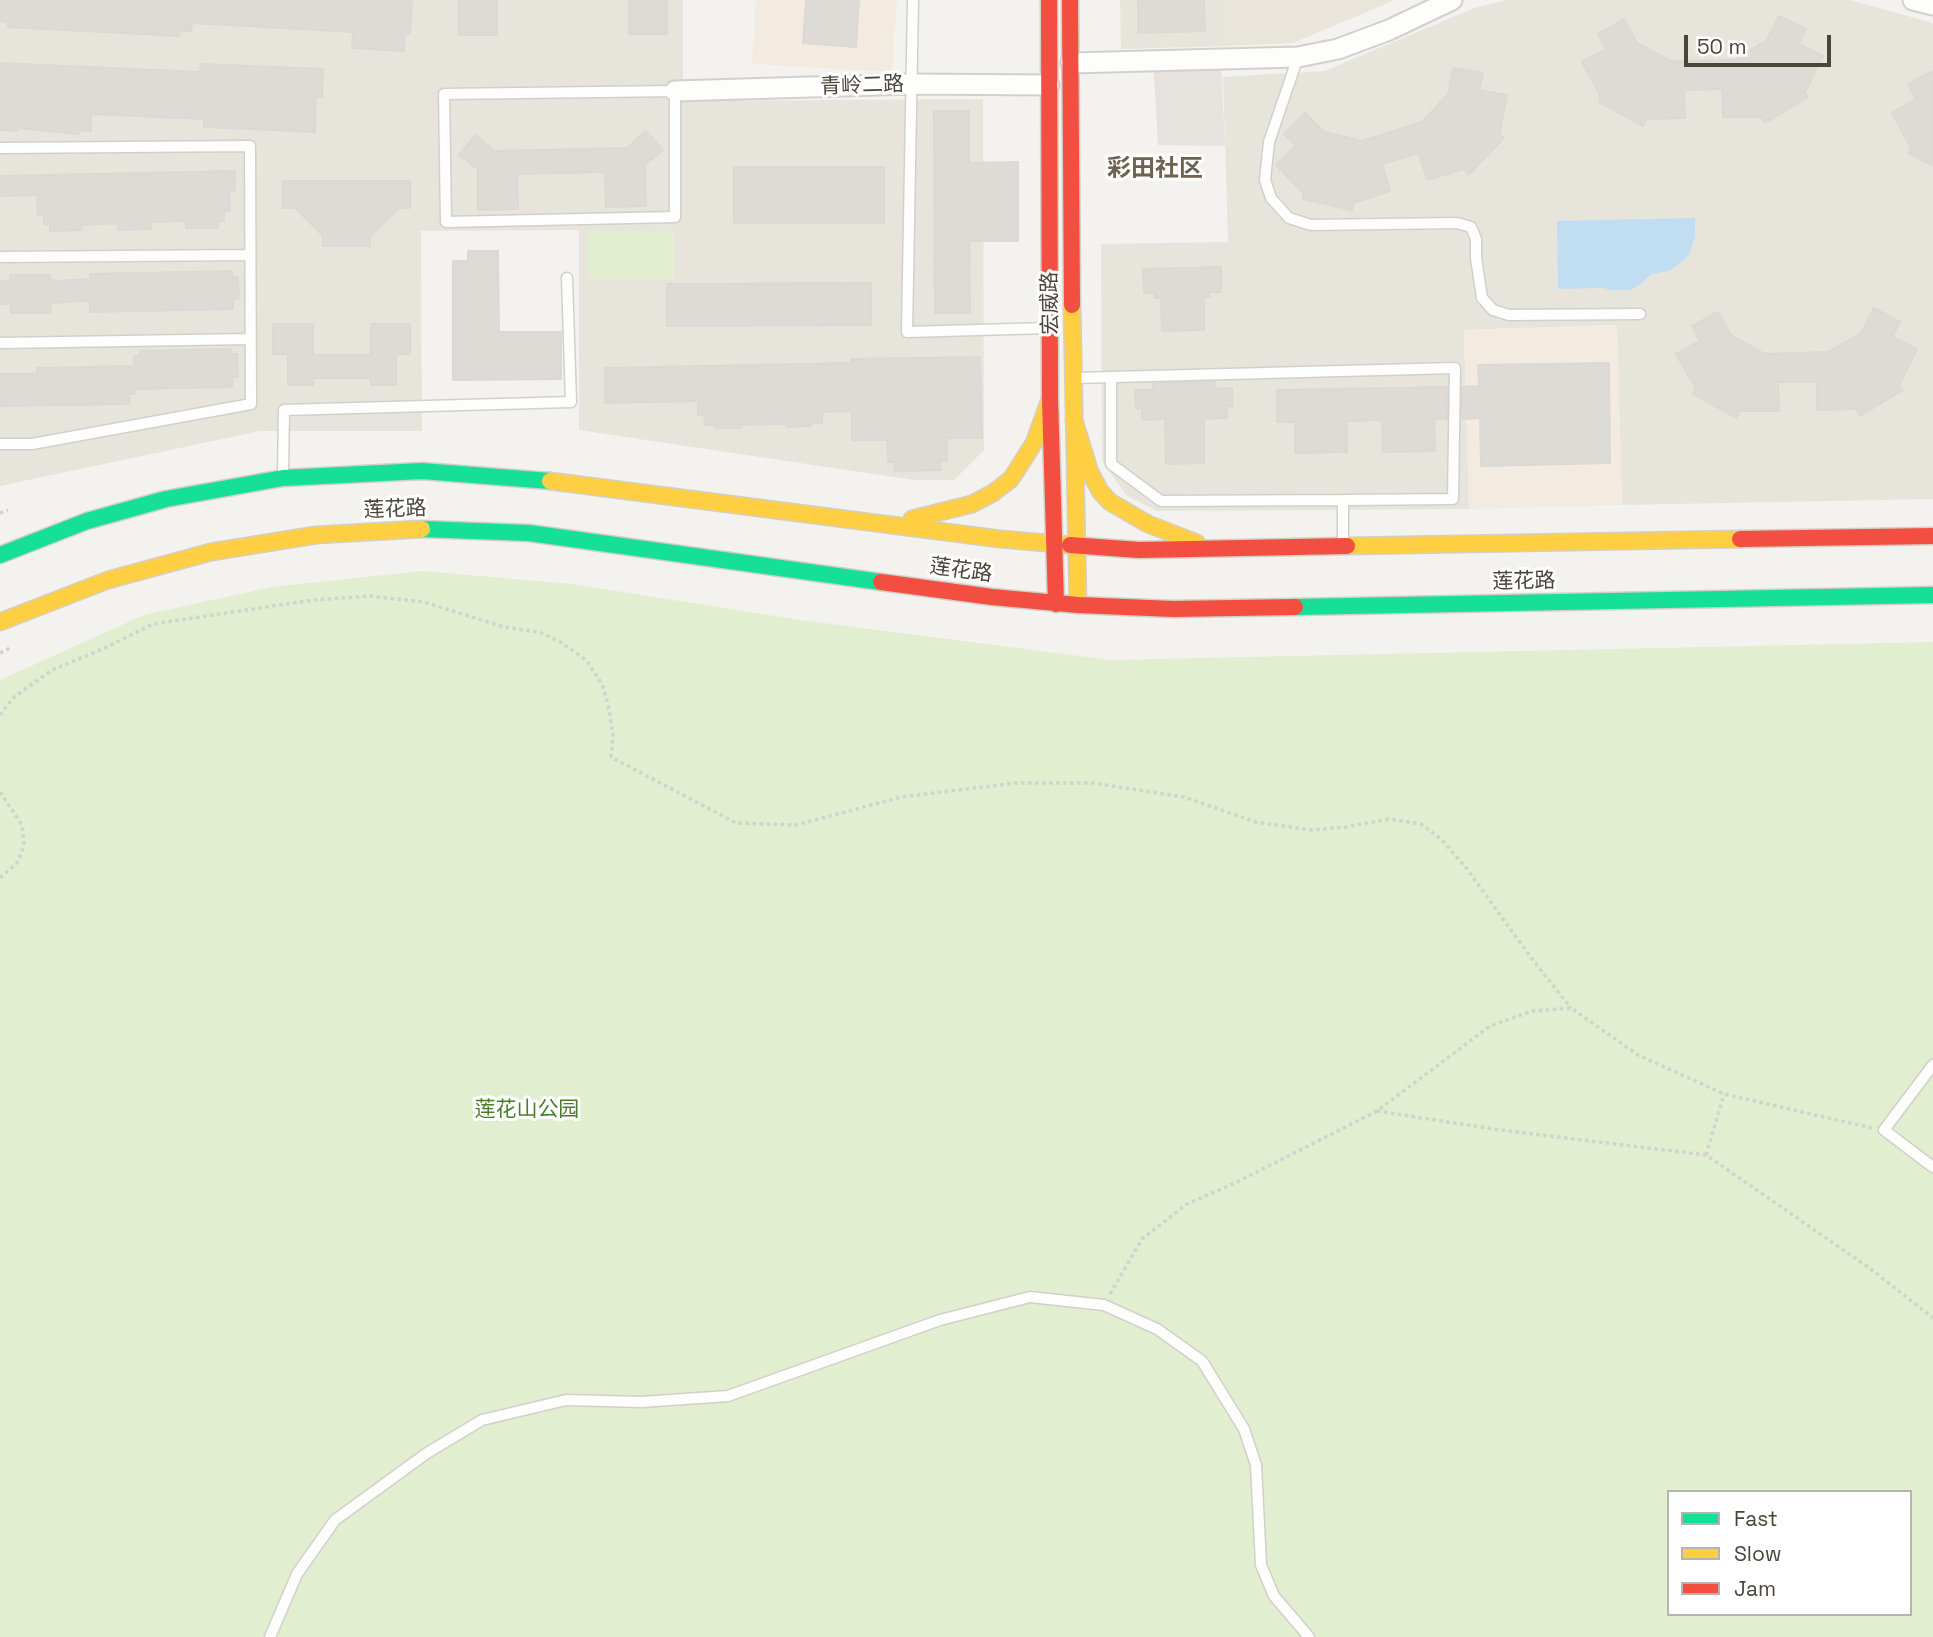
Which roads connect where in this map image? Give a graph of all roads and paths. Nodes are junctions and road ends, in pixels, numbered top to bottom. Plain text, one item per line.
1 (913, 0) edge
2 (1049, 0) edge
3 (1070, 0) edge
4 (1452, 0) edge
5 (1913, 0) edge
6 (1933, 5) edge
7 (1298, 57) junction
8 (1071, 63) junction
9 (911, 85) junction
10 (1049, 85) junction
11 (675, 91) junction
12 (0, 148) edge
13 (250, 255) junction
14 (0, 257) edge
15 (567, 278) dead end
16 (1640, 314) dead end
17 (1072, 327) junction
18 (1049, 328) junction
19 (249, 339) junction
20 (0, 342) edge
21 (1111, 377) junction
22 (1073, 378) junction
23 (1050, 399) junction
24 (1074, 419) junction
25 (0, 444) edge
26 (283, 478) junction
27 (1343, 500) junction
28 (8, 510) dead end
29 (0, 513) edge
30 (891, 524) junction
31 (1933, 536) edge
32 (1055, 545) junction
33 (1077, 547) junction
34 (1343, 547) junction
35 (1215, 550) junction
36 (0, 555) edge
37 (1933, 595) edge
38 (1056, 604) junction
39 (1078, 605) junction
40 (0, 622) edge
41 (0, 715) edge
42 (0, 792) edge
43 (0, 878) edge
44 (1571, 1008) junction
45 (1933, 1065) edge
46 (1724, 1094) junction
47 (1377, 1111) junction
48 (1884, 1130) junction
49 (1706, 1155) junction
50 (1933, 1167) edge
51 (1104, 1305) junction
52 (1933, 1318) edge
53 (270, 1637) edge
54 (1309, 1637) edge

1 - 9 lane
2 - 10 main road, 宏威路
3 - 8 main road, 宏威路
4 - 7 street
5 - 6 street
7 - 8 street
7 - 16 lane
8 - 17 main road, 宏威路
9 - 10 street, 青岭二路
9 - 11 street, 青岭二路
9 - 18 lane
10 - 18 main road, 宏威路
11 - 11 lane
12 - 13 lane
13 - 14 lane
13 - 19 lane
15 - 26 lane
17 - 18 lane
17 - 22 main road, 宏威路
18 - 23 main road, 宏威路
19 - 20 lane
19 - 25 lane
21 - 22 lane
21 - 27 lane
21 - 27 lane
22 - 24 main road, 宏威路
23 - 30 main road
23 - 32 main road, 宏威路
24 - 33 main road, 宏威路
24 - 35 main road
26 - 30 main road, 莲花路
26 - 36 main road, 莲花路
27 - 34 lane
28 - 29 path
30 - 32 main road, 莲花路
31 - 34 main road, 莲花路
32 - 33 main road, 莲花路
32 - 38 main road, 宏威路
33 - 35 main road, 莲花路
33 - 39 main road, 宏威路
34 - 35 main road, 莲花路
37 - 39 main road, 莲花路
38 - 39 main road, 莲花路
38 - 40 main road, 莲花路
41 - 44 path
42 - 43 path
44 - 46 path
44 - 47 path
45 - 48 lane
46 - 48 path
46 - 49 path
47 - 49 path
47 - 51 path
48 - 50 lane
49 - 52 path
51 - 53 lane
51 - 54 lane

